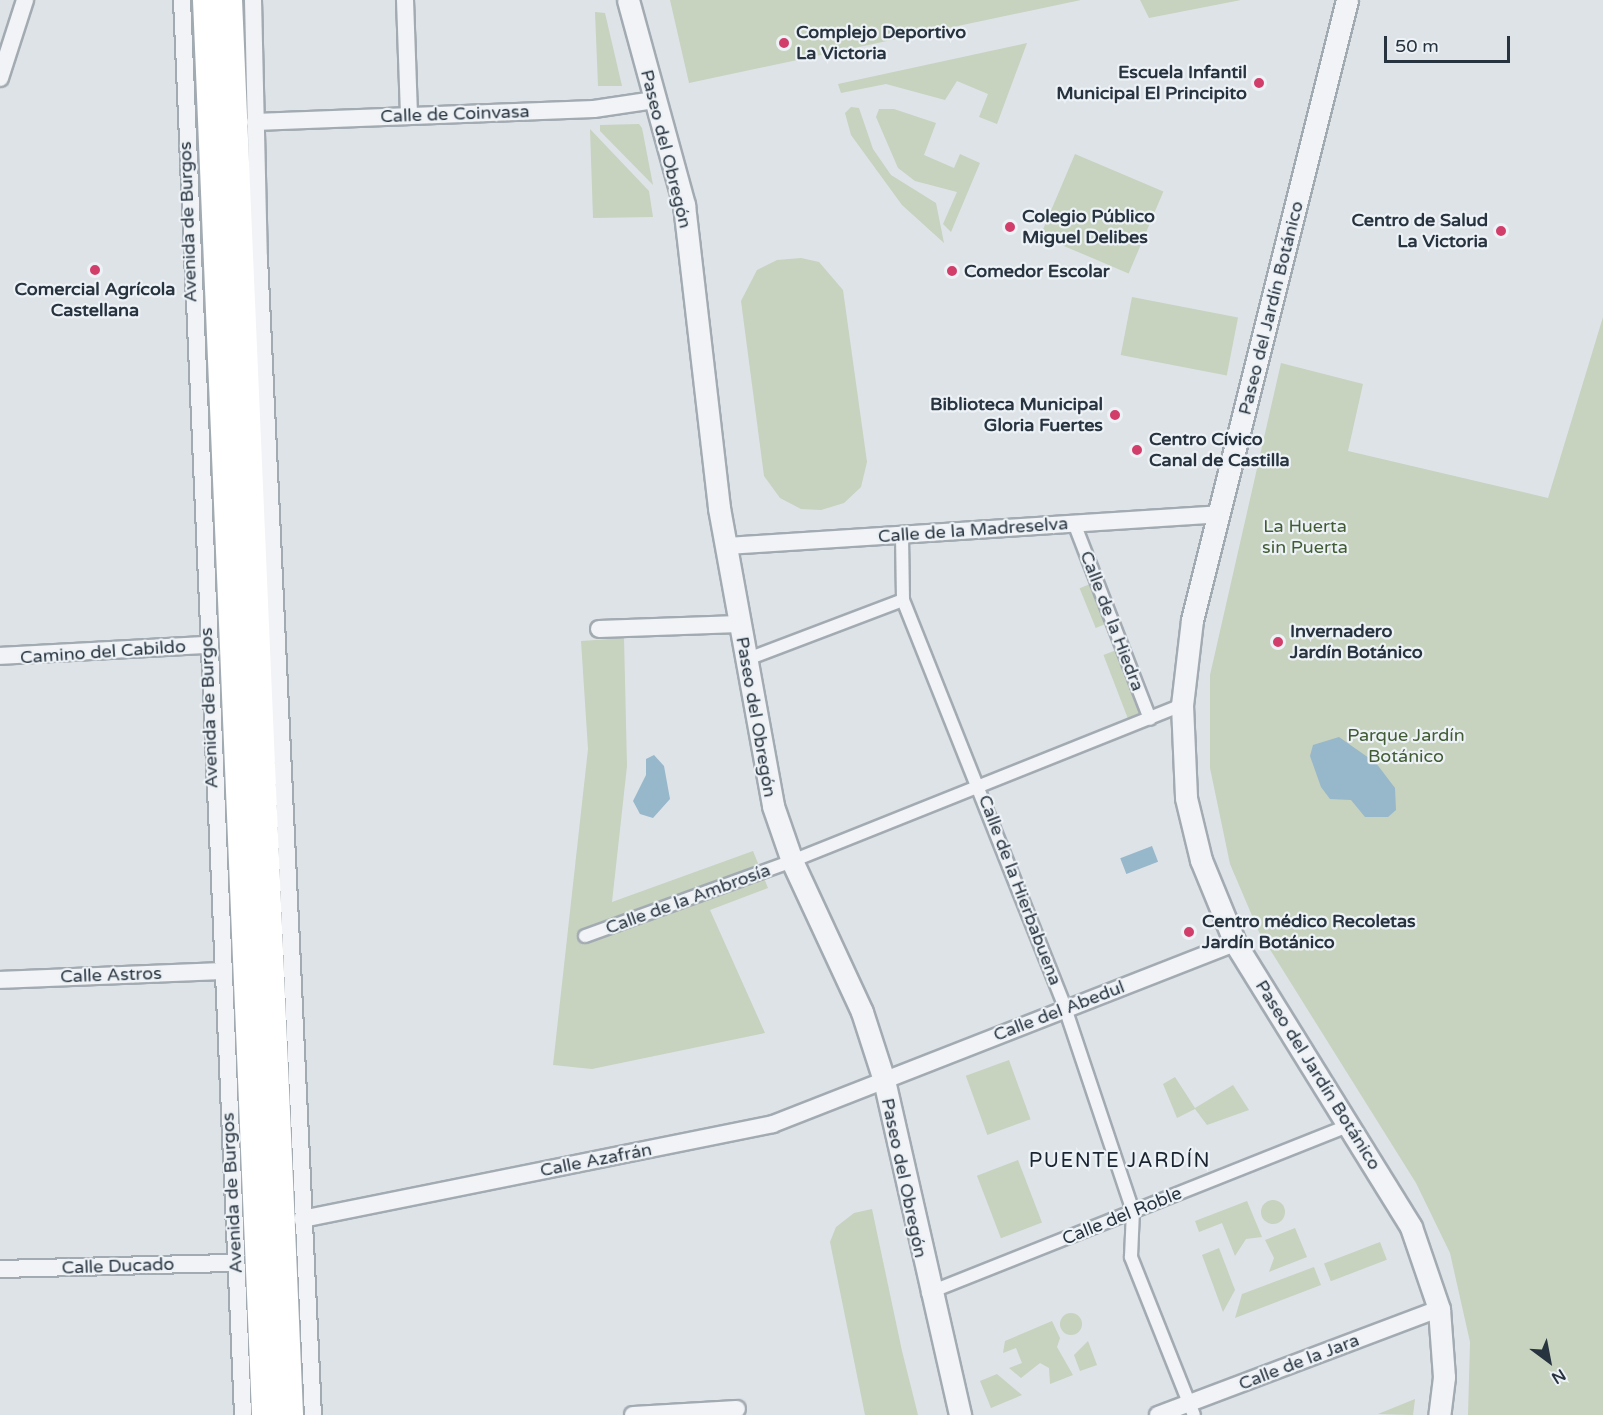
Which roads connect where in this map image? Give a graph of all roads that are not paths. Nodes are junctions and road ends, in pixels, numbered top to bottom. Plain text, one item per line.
1 (25, 0) edge
2 (182, 0) edge
3 (207, 0) edge
4 (228, 0) edge
5 (253, 0) edge
6 (405, 0) edge
7 (628, 0) edge
8 (1347, 0) edge
9 (0, 78) edge
10 (231, 100) junction
11 (654, 100) junction
12 (409, 116) junction
13 (255, 122) junction
14 (184, 144) junction
15 (257, 193) junction
16 (259, 258) junction
17 (229, 332) junction
18 (231, 402) junction
19 (198, 451) junction
20 (1219, 514) junction
21 (1074, 523) junction
22 (902, 536) junction
23 (727, 546) junction
24 (202, 550) junction
25 (903, 600) junction
26 (230, 615) junction
27 (739, 624) junction
28 (278, 625) junction
29 (599, 629) dead end
30 (207, 645) junction
31 (0, 656) edge
32 (745, 660) junction
33 (1182, 705) junction
34 (1150, 718) junction
35 (981, 786) junction
36 (792, 861) junction
37 (290, 924) junction
38 (585, 936) dead end
39 (1235, 944) junction
40 (221, 971) junction
41 (0, 980) edge
42 (270, 999) junction
43 (1065, 1008) junction
44 (884, 1080) junction
45 (253, 1106) junction
46 (1350, 1125) junction
47 (232, 1193) junction
48 (1133, 1211) junction
49 (302, 1219) junction
50 (235, 1263) junction
51 (0, 1269) edge
52 (928, 1293) junction
53 (1439, 1309) junction
54 (286, 1358) junction
55 (737, 1409) dead end
56 (1192, 1409) edge
57 (243, 1415) edge
58 (266, 1415) edge
59 (289, 1415) edge
60 (303, 1415) edge
61 (313, 1415) edge
62 (633, 1415) edge
63 (960, 1415) edge
64 (1158, 1415) edge
65 (1439, 1415) edge

1 - 9 street
2 - 14 street, Avenida de Burgos
3 - 17 highway, Avenida de Burgos
4 - 10 highway, Avenida de Burgos
5 - 13 street
6 - 12 street
7 - 11 street, Paseo del Obregón
8 - 20 street, Paseo del Jardín Botánico
10 - 15 street
10 - 17 highway, Avenida de Burgos
11 - 12 street, Calle de Coinvasa
11 - 23 street, Paseo del Obregón
12 - 13 street, Calle de Coinvasa
13 - 15 street
14 - 17 street
14 - 19 street, Avenida de Burgos
15 - 16 street
16 - 17 street
16 - 28 street
17 - 18 highway, Avenida de Burgos
18 - 19 street
18 - 26 highway, Avenida de Burgos
18 - 28 street
18 - 42 highway, Avenida de Burgos
19 - 24 street, Avenida de Burgos
20 - 21 street, Calle de la Madreselva
20 - 33 street, Paseo del Jardín Botánico
21 - 22 street, Calle de la Madreselva
21 - 34 street, Calle de la Hiedra
22 - 23 street, Calle de la Madreselva
22 - 25 street, Calle de la Hierbabuena
23 - 27 street, Paseo del Obregón
24 - 26 street
24 - 30 street, Avenida de Burgos
25 - 32 street
25 - 35 street, Calle de la Hierbabuena
26 - 45 highway, Avenida de Burgos
27 - 29 street
27 - 32 street, Paseo del Obregón
28 - 37 street
30 - 31 street, Camino del Cabildo
30 - 40 street, Avenida de Burgos
32 - 36 street, Paseo del Obregón
33 - 34 street, Calle de la Ambrosía
33 - 39 street, Paseo del Jardín Botánico
34 - 35 street, Calle de la Ambrosía
35 - 36 street, Calle de la Ambrosía
35 - 43 street, Calle de la Hierbabuena
36 - 38 street, Calle de la Ambrosía
36 - 44 street, Paseo del Obregón
37 - 42 street
37 - 49 street
39 - 43 street, Calle del Abedul
39 - 46 street, Paseo del Jardín Botánico
40 - 41 street, Calle Astros
40 - 47 street, Avenida de Burgos
42 - 54 highway, Avenida de Burgos
43 - 44 street, Calle del Abedul
43 - 48 street, Calle de la Hierbabuena
44 - 49 street, Calle Azafrán
44 - 52 street, Paseo del Obregón
45 - 47 street
45 - 58 highway, Avenida de Burgos
46 - 48 street, Calle del Roble
46 - 53 street, Paseo del Jardín Botánico
47 - 50 street, Avenida de Burgos
48 - 52 street, Calle del Roble
48 - 56 street, Calle de la Hierbabuena
49 - 61 street
50 - 51 street, Calle Ducado
50 - 57 street, Avenida de Burgos
52 - 63 street, Paseo del Obregón
53 - 56 street, Calle de la Jara
53 - 65 street, Paseo del Jardín Botánico
54 - 59 highway, Avenida de Burgos
54 - 60 street
55 - 62 street
56 - 64 street, Calle de la Jara

